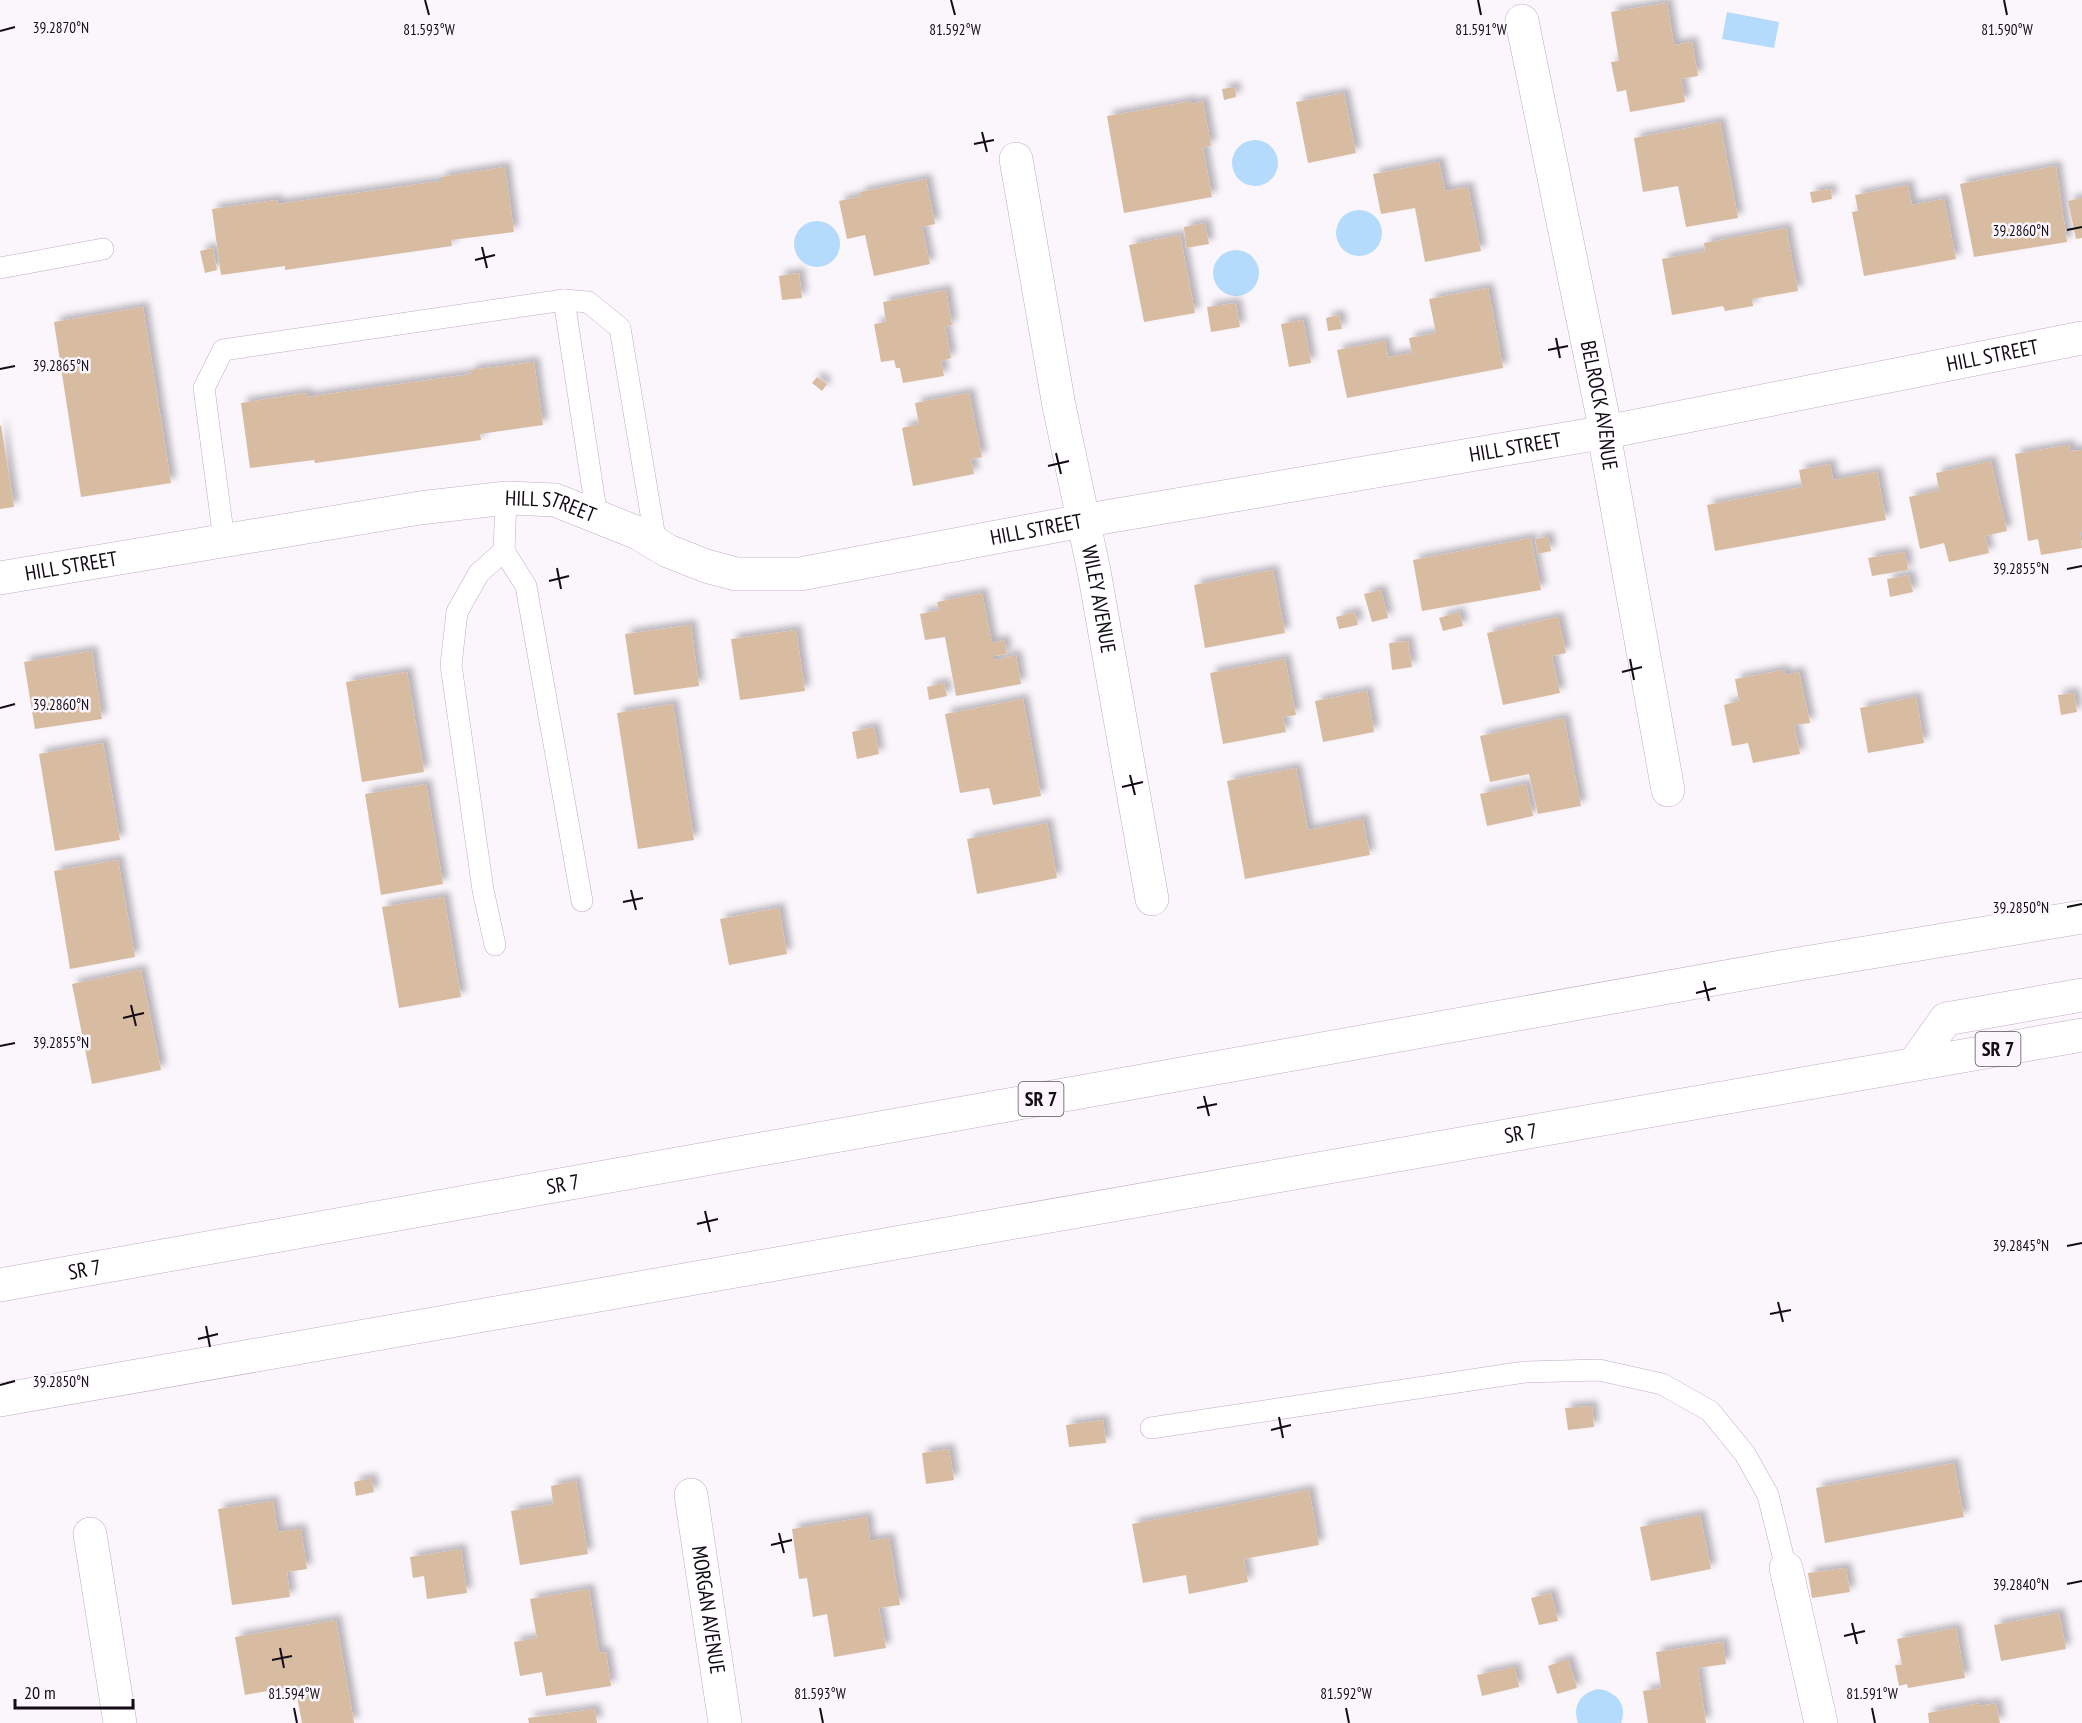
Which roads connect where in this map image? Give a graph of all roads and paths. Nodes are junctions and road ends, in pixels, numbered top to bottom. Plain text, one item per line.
1 (1522, 21) dead end
2 (1016, 159) dead end
3 (103, 249) dead end
4 (0, 267) edge
5 (564, 300) junction
6 (2082, 338) edge
7 (1606, 432) junction
8 (506, 498) junction
9 (597, 517) junction
10 (1082, 521) junction
11 (224, 540) junction
12 (656, 544) junction
13 (504, 551) junction
14 (0, 578) edge
15 (1668, 790) dead end
16 (1152, 899) dead end
17 (582, 901) dead end
18 (2082, 917) edge
19 (495, 945) dead end
20 (2082, 995) edge
21 (2082, 1035) edge
22 (1914, 1064) junction
23 (0, 1285) edge
24 (0, 1400) edge
25 (1151, 1428) dead end
26 (691, 1495) dead end
27 (90, 1534) dead end
28 (1786, 1568) joint
29 (120, 1723) edge
30 (725, 1723) edge
31 (1821, 1723) edge

1 - 7 main road, BELROCK AVENUE
2 - 10 main road, WILEY AVENUE
3 - 4 lane
5 - 9 lane
5 - 11 lane
5 - 12 lane
6 - 7 main road, HILL STREET
7 - 10 main road, HILL STREET
7 - 15 main road, BELROCK AVENUE
8 - 9 main road, HILL STREET
8 - 11 main road, HILL STREET
8 - 13 lane
9 - 12 main road, HILL STREET
10 - 12 main road, HILL STREET
10 - 16 main road, WILEY AVENUE
11 - 14 main road, HILL STREET
13 - 17 lane
13 - 19 lane
18 - 23 main road, SR 7 / SR 7
20 - 22 main road
21 - 22 main road, SR 7 / SR 7
22 - 24 main road, SR 7 / SR 7
25 - 28 lane
26 - 30 main road, MORGAN AVENUE
27 - 29 main road
28 - 31 main road

